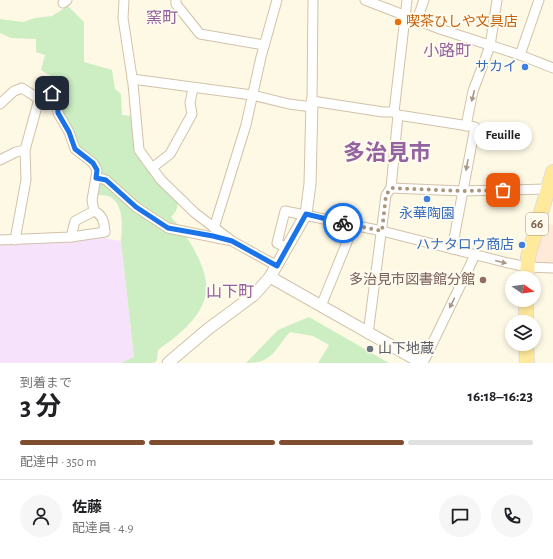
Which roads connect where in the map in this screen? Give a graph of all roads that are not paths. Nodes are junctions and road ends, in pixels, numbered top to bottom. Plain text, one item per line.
1 (124, 0) edge
2 (176, 0) edge
3 (277, 0) edge
4 (313, 0) edge
5 (365, 0) edge
6 (407, 0) edge
7 (424, 0) edge
8 (497, 0) edge
9 (539, 0) edge
10 (407, 16) junction
11 (417, 20) junction
12 (264, 44) junction
13 (490, 46) junction
14 (520, 55) junction
15 (553, 68) edge
16 (132, 79) junction
17 (193, 88) junction
18 (252, 95) junction
19 (39, 99) junction
20 (0, 104) edge
21 (312, 104) junction
22 (396, 113) junction
23 (470, 126) junction
24 (25, 150) junction
25 (0, 160) edge
26 (152, 168) junction
27 (96, 178) junction
28 (550, 182) edge
29 (391, 188) junction
30 (462, 191) junction
31 (94, 211) junction
32 (306, 214) junction
33 (354, 225) junction
34 (214, 228) junction
35 (382, 231) junction
36 (71, 237) junction
37 (0, 240) edge
38 (15, 240) junction
39 (232, 241) junction
40 (287, 248) junction
41 (452, 249) junction
42 (476, 255) junction
43 (277, 266) junction
44 (553, 268) edge
45 (524, 271) edge
46 (527, 271) edge
47 (534, 271) edge
48 (270, 277) junction
49 (320, 306) junction
50 (368, 334) junction
51 (526, 351) edge
52 (168, 363) edge
53 (422, 363) edge
54 (527, 363) edge

1 - 16 street
2 - 12 street
3 - 12 street
4 - 21 street
5 - 10 street
6 - 10 street
7 - 11 street
8 - 13 street
9 - 14 street
10 - 11 street
10 - 22 street
11 - 13 street
12 - 18 street
13 - 14 street
13 -> 23 street
14 - 15 street
16 - 17 street
16 - 26 street
17 - 18 street
17 - 26 street
18 - 21 street
18 - 34 street
19 - 20 street
19 - 24 street
19 - 27 street
21 - 22 street
21 - 32 street
22 - 23 street
22 - 29 street
23 -> 30 street
24 - 25 street
24 - 38 street
26 - 34 street
27 - 31 street
27 - 39 street
28 - 30 street
28 - 46 main road, 66
29 - 30 street
29 - 35 street
30 - 41 street
31 - 36 street
31 - 36 street
32 - 33 street
32 - 40 street
32 - 40 street
33 - 35 street
33 - 49 street
34 - 39 street
35 - 41 street
35 - 50 street
36 - 38 street
37 - 38 street
39 - 43 street
40 - 43 street
41 - 42 street
42 -> 45 street
42 -> 53 street
43 - 48 street
44 - 47 street
48 - 49 street
48 - 52 street
49 - 50 street
50 - 53 street
51 - 54 main road

